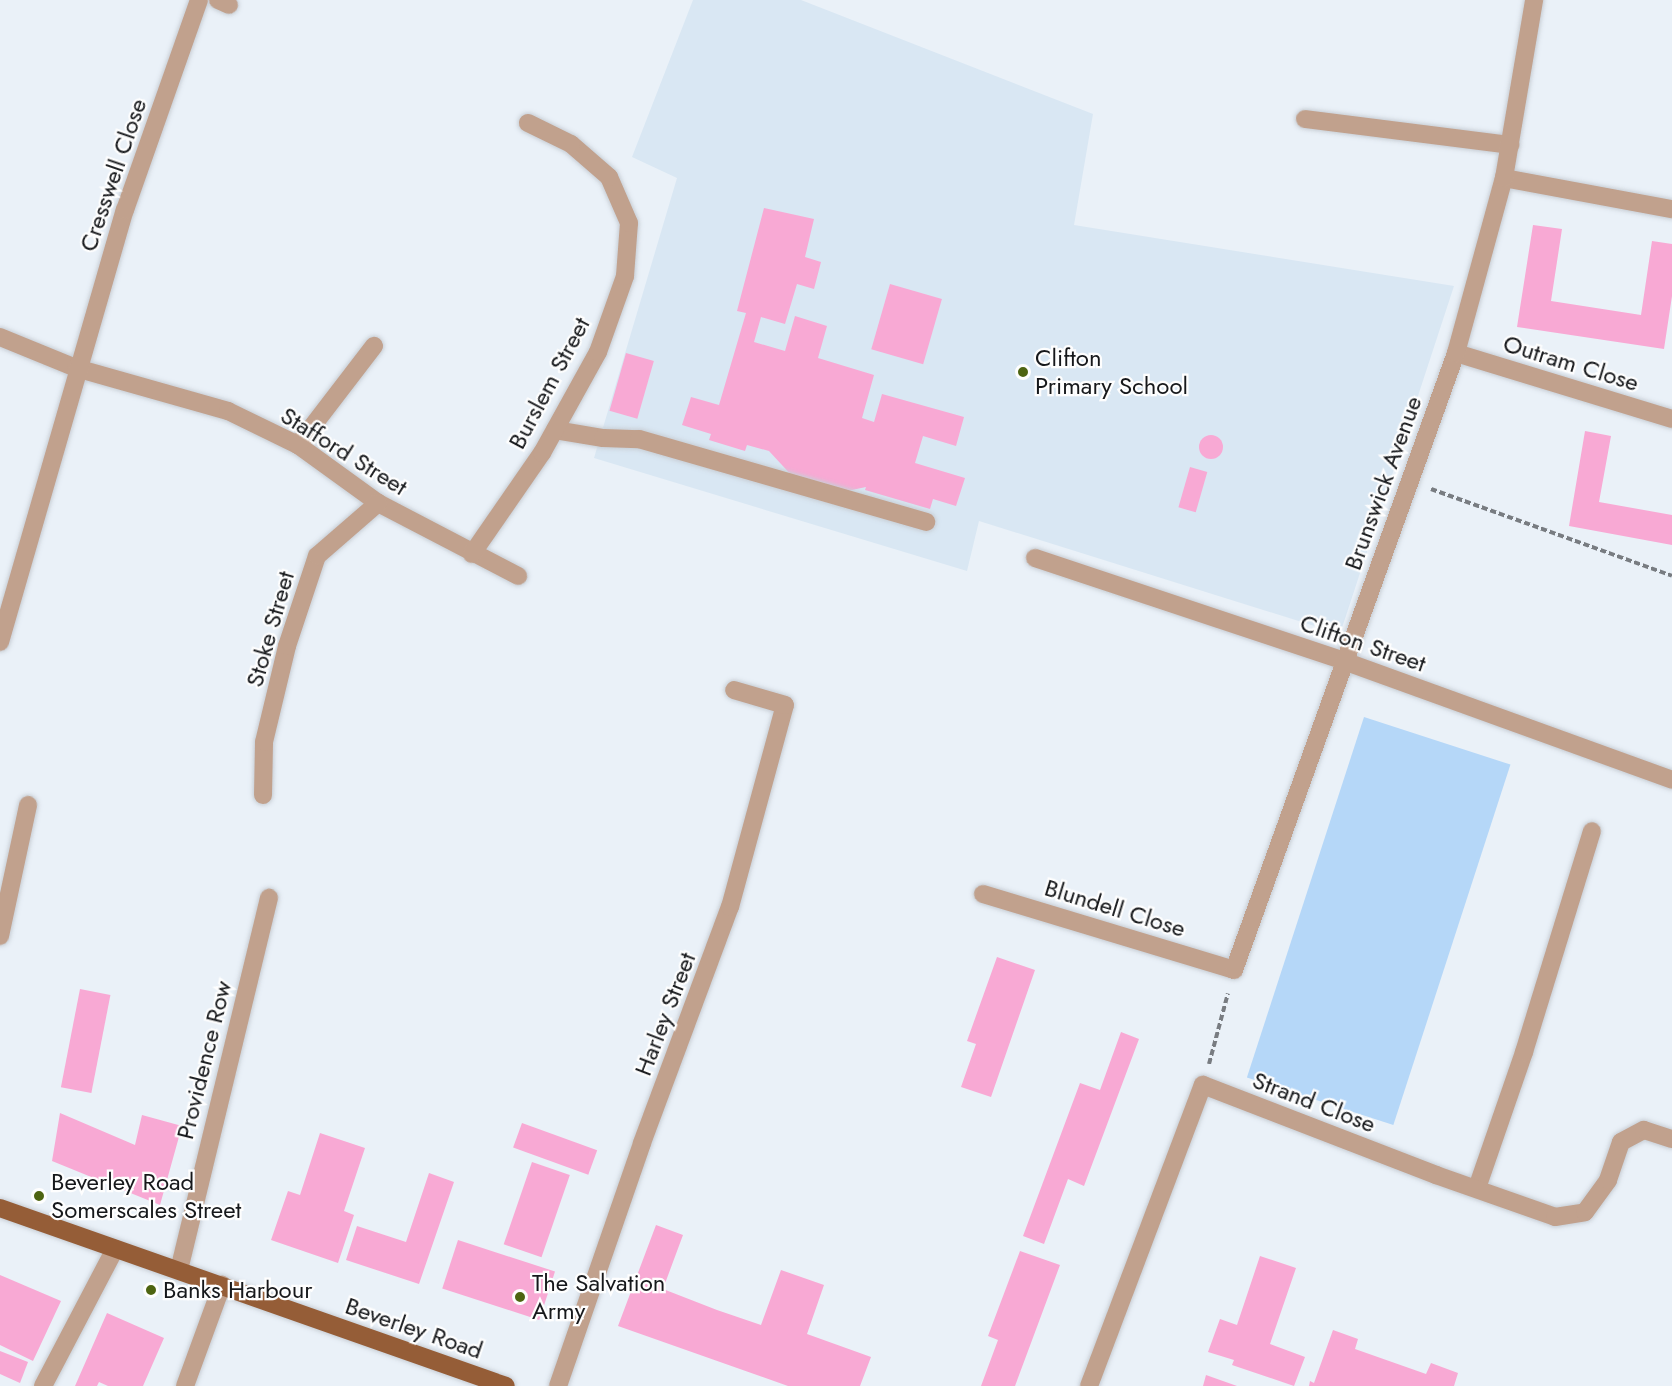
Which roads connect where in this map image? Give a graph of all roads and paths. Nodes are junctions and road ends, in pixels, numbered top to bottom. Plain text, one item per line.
1 (199, 0) edge
2 (1534, 0) edge
3 (1305, 119) dead end
4 (528, 123) dead end
5 (1510, 145) junction
6 (1504, 178) junction
7 (1672, 209) edge
8 (0, 338) edge
9 (374, 346) dead end
10 (1456, 353) junction
11 (76, 368) junction
12 (1672, 419) edge
13 (555, 430) junction
14 (298, 445) junction
15 (1408, 480) junction
16 (378, 503) junction
17 (926, 522) dead end
18 (472, 554) junction
19 (1035, 558) dead end
20 (518, 576) dead end
21 (1672, 576) edge
22 (8, 579) edge
23 (0, 642) edge
24 (1344, 661) junction
25 (734, 690) dead end
26 (1672, 780) edge
27 (263, 795) dead end
28 (28, 805) dead end
29 (1592, 831) dead end
30 (983, 894) dead end
31 (269, 898) dead end
32 (0, 936) edge
33 (1234, 970) junction
34 (1203, 1084) junction
35 (1672, 1139) edge
36 (1477, 1188) junction
37 (0, 1208) edge
38 (115, 1249) junction
39 (179, 1270) junction
40 (222, 1285) junction
41 (43, 1386) edge
42 (184, 1386) edge
43 (506, 1386) edge
44 (558, 1386) edge
45 (1089, 1386) edge

1 - 11 street, Cresswell Close
2 - 5 street, Brunswick Avenue
3 - 5 street
4 - 13 street, Burslem Street
5 - 6 street, Brunswick Avenue
6 - 7 street
6 - 10 street, Brunswick Avenue
8 - 11 street, Stafford Street
9 - 14 street
10 - 12 street, Outram Close
10 - 15 street, Brunswick Avenue
11 - 14 street, Stafford Street
11 - 22 street, Cresswell Close
13 - 17 street
13 - 18 street, Burslem Street
14 - 16 street, Stafford Street
15 - 21 path
15 - 24 street, Brunswick Avenue
16 - 18 street, Stafford Street
16 - 27 street, Stoke Street
18 - 20 street, Stafford Street
19 - 24 street, Clifton Street
22 - 23 street, Cresswell Close
24 - 26 street, Clifton Street
24 - 33 street, Brunswick Avenue
25 - 44 street, Harley Street
28 - 32 street
29 - 36 street
30 - 33 street, Blundell Close
31 - 39 street, Providence Row
33 - 34 path
34 - 36 street, Strand Close
34 - 45 street
35 - 36 street, Strand Close
37 - 38 main road, Beverley Road
38 - 39 main road, Beverley Road
38 - 41 street
39 - 40 main road, Beverley Road
40 - 42 street
40 - 43 main road, Beverley Road

